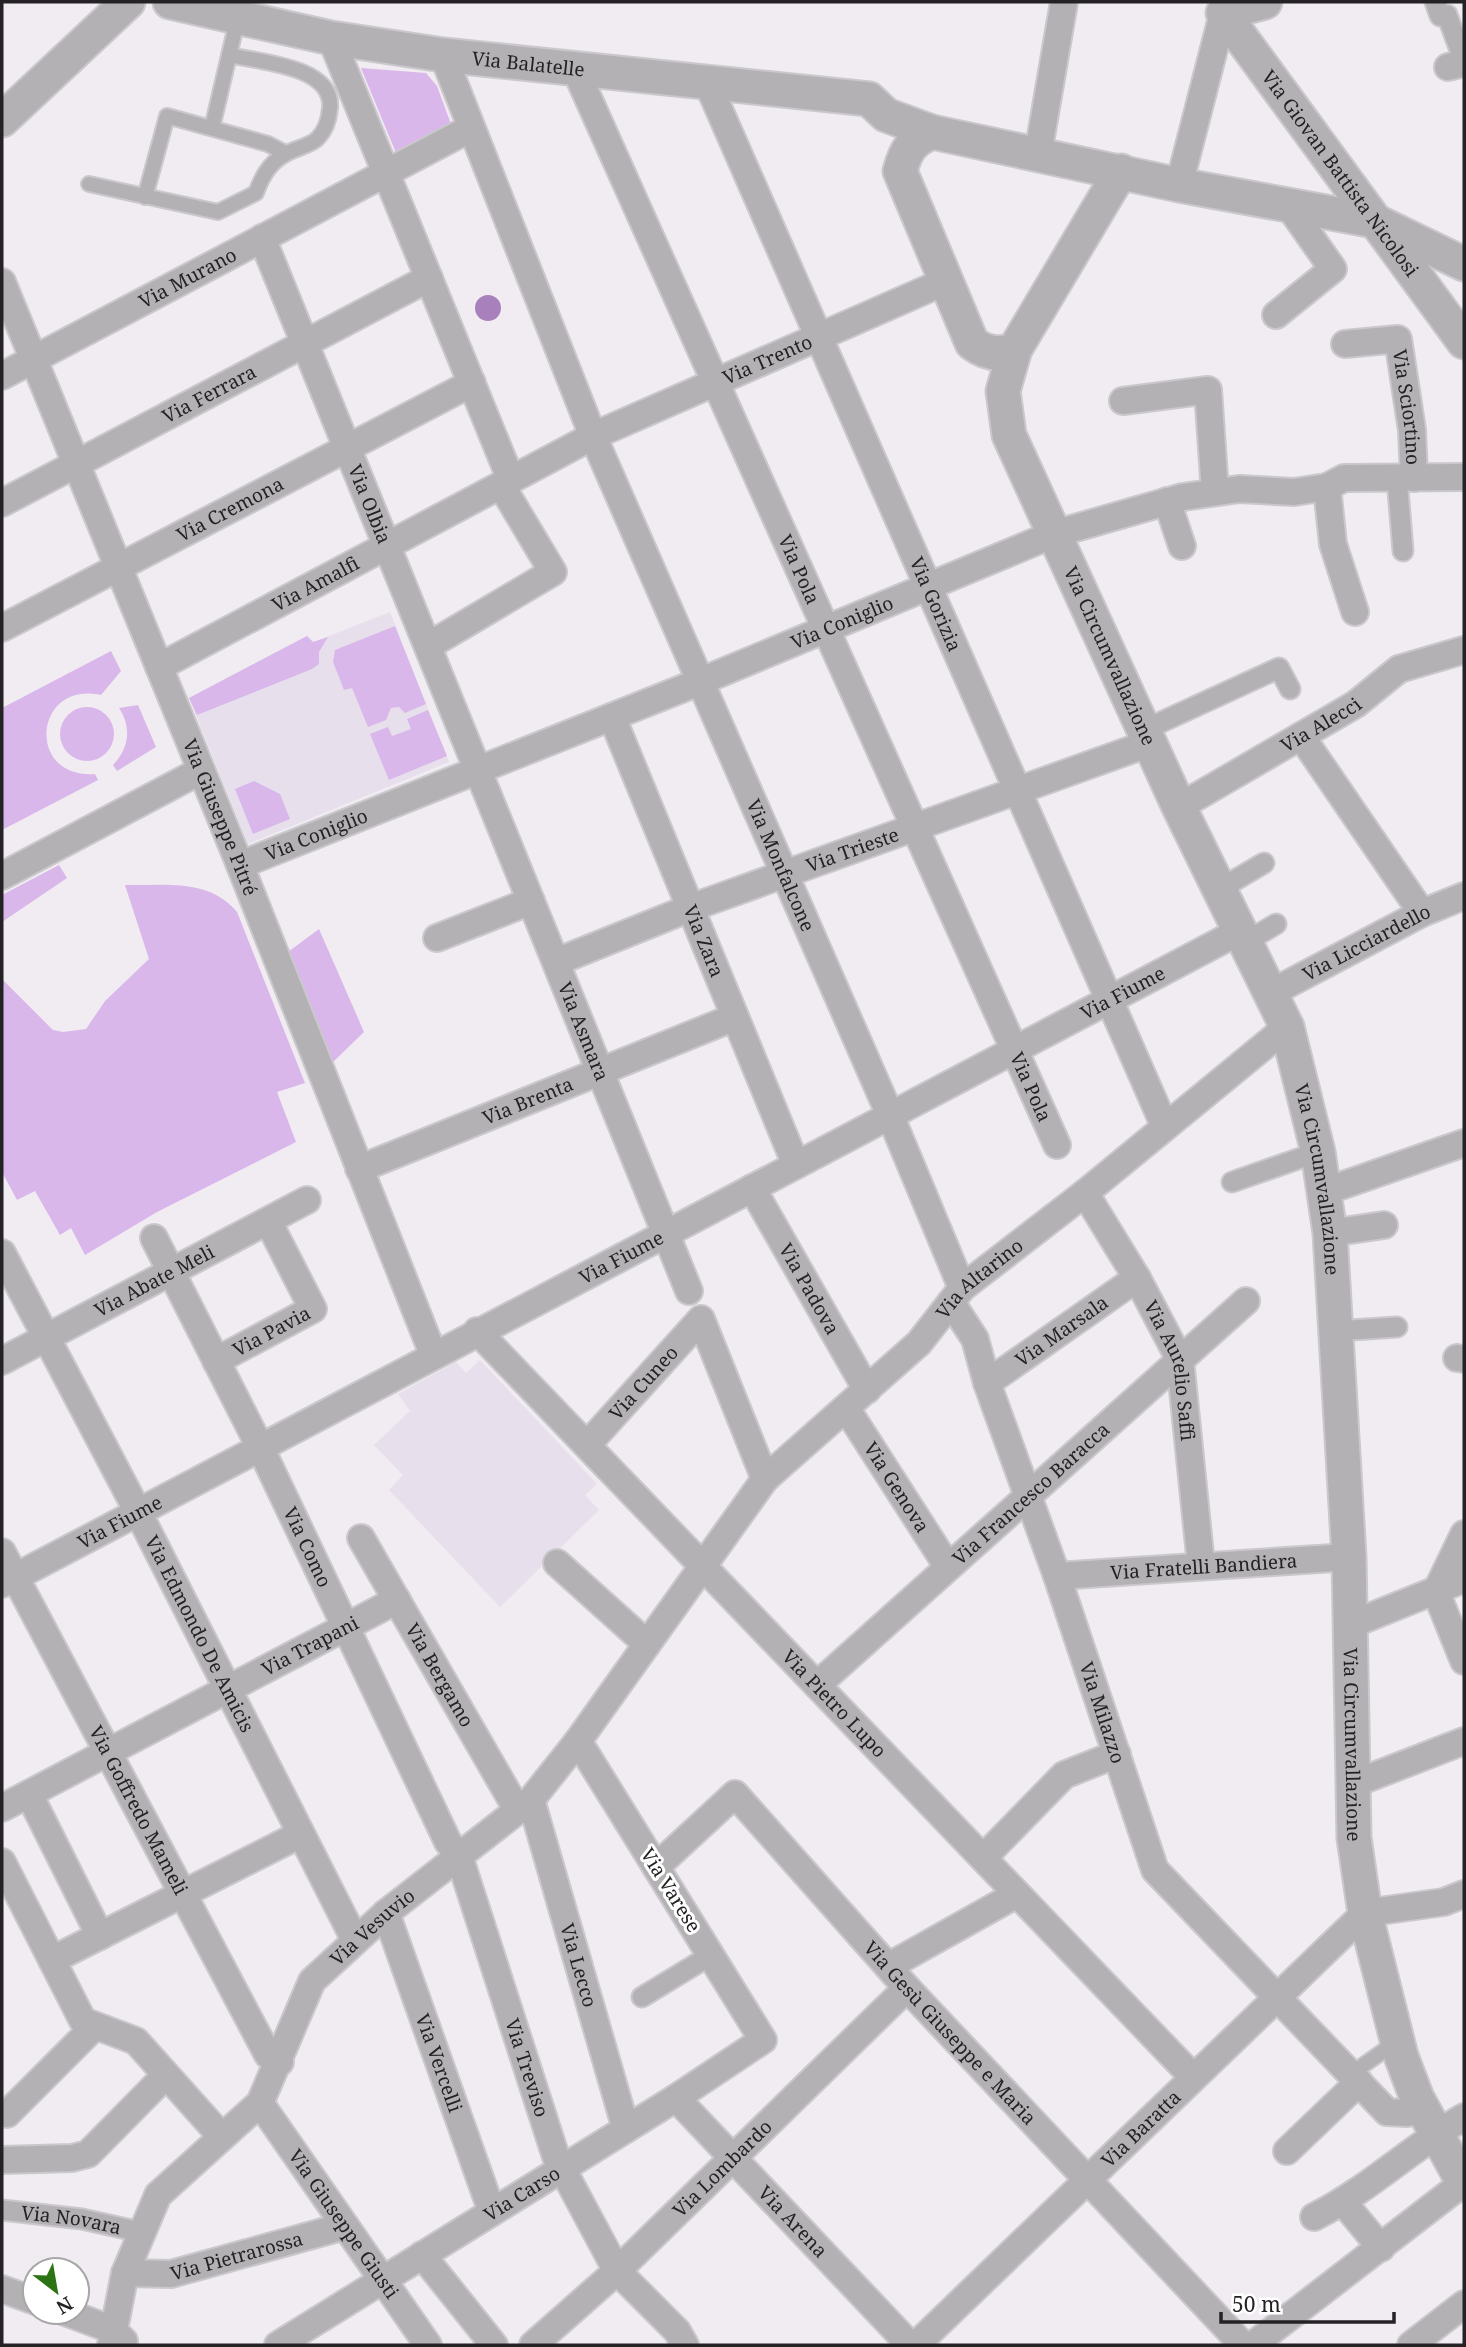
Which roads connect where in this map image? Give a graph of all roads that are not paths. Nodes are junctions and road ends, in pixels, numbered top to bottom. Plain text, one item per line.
1 (128, 2) edge
2 (170, 2) edge
3 (1063, 2) edge
4 (1265, 2) edge
5 (1435, 2) edge
6 (1222, 6) edge
7 (238, 17) junction
8 (331, 38) junction
9 (229, 55) junction
10 (443, 55) junction
11 (1459, 64) edge
12 (576, 71) junction
13 (707, 82) junction
14 (886, 115) junction
15 (2, 120) edge
16 (212, 128) junction
17 (471, 128) junction
18 (932, 132) junction
19 (1040, 146) junction
20 (285, 153) junction
21 (900, 171) junction
22 (380, 176) junction
23 (1149, 178) junction
24 (89, 184) dead end
25 (145, 197) junction
26 (1288, 205) junction
27 (1376, 221) junction
28 (262, 238) junction
29 (1464, 264) edge
30 (422, 281) junction
31 (2, 282) edge
32 (940, 284) junction
33 (1276, 315) dead end
34 (821, 337) junction
35 (1464, 342) edge
36 (305, 343) junction
37 (1345, 344) dead end
38 (1015, 349) junction
39 (33, 360) junction
40 (2, 376) edge
41 (716, 382) junction
42 (466, 386) junction
43 (1123, 401) dead end
44 (598, 437) junction
45 (347, 448) junction
46 (77, 464) junction
47 (1464, 477) edge
48 (1405, 478) junction
49 (506, 482) junction
50 (1327, 487) junction
51 (1215, 492) junction
52 (1167, 501) junction
53 (2, 503) edge
54 (1054, 534) junction
55 (387, 546) junction
56 (1182, 546) dead end
57 (1402, 551) dead end
58 (118, 567) junction
59 (929, 586) junction
60 (1355, 611) dead end
61 (2, 628) edge
62 (826, 629) junction
63 (428, 646) junction
64 (1464, 650) edge
65 (159, 667) junction
66 (699, 682) junction
67 (1290, 689) dead end
68 (612, 717) junction
69 (1147, 736) junction
70 (1301, 736) junction
71 (478, 770) junction
72 (200, 771) junction
73 (1019, 790) junction
74 (1179, 807) junction
75 (915, 828) junction
76 (1264, 863) dead end
77 (240, 865) junction
78 (783, 875) junction
79 (2, 876) edge
80 (1220, 889) junction
81 (1464, 896) edge
82 (531, 901) junction
83 (690, 908) junction
84 (1422, 913) junction
85 (1276, 924) dead end
86 (1243, 937) junction
87 (437, 938) dead end
88 (556, 962) junction
89 (1271, 993) junction
90 (1108, 1000) junction
91 (735, 1017) junction
92 (1287, 1027) junction
93 (1013, 1051) junction
94 (600, 1072) junction
95 (890, 1115) junction
96 (1165, 1128) junction
97 (1464, 1143) edge
98 (1057, 1145) dead end
99 (1318, 1152) junction
100 (796, 1165) junction
101 (359, 1169) junction
102 (1232, 1182) dead end
103 (752, 1188) junction
104 (1326, 1191) junction
105 (1085, 1193) junction
106 (307, 1200) dead end
107 (268, 1221) junction
108 (1384, 1225) dead end
109 (666, 1232) junction
110 (1330, 1233) junction
111 (154, 1238) dead end
112 (2, 1254) edge
113 (171, 1272) junction
114 (1137, 1278) junction
115 (689, 1291) dead end
116 (956, 1295) junction
117 (1246, 1301) dead end
118 (1397, 1327) dead end
119 (477, 1331) junction
120 (1336, 1331) junction
121 (46, 1338) junction
122 (433, 1354) junction
123 (1180, 1360) junction
124 (2, 1361) edge
125 (216, 1361) junction
126 (987, 1383) junction
127 (867, 1390) junction
128 (846, 1408) junction
129 (587, 1445) junction
130 (261, 1448) junction
131 (765, 1479) junction
132 (1028, 1496) junction
133 (138, 1512) junction
134 (1464, 1534) edge
135 (361, 1538) dead end
136 (2, 1552) edge
137 (1349, 1557) junction
138 (557, 1563) dead end
139 (1201, 1565) junction
140 (704, 1566) junction
141 (948, 1567) junction
142 (1057, 1576) junction
143 (1464, 1580) edge
144 (8, 1581) edge
145 (1436, 1592) junction
146 (397, 1600) junction
147 (1350, 1625) junction
148 (346, 1627) junction
149 (647, 1644) junction
150 (1464, 1661) edge
151 (817, 1685) junction
152 (227, 1689) junction
153 (578, 1741) junction
154 (1464, 1741) edge
155 (106, 1753) junction
156 (1116, 1754) junction
157 (1353, 1784) junction
158 (29, 1794) junction
159 (524, 1805) junction
160 (2, 1808) edge
161 (301, 1834) junction
162 (459, 1856) junction
163 (983, 1858) junction
164 (2, 1862) edge
165 (656, 1867) junction
166 (1017, 1894) junction
167 (1464, 1894) edge
168 (181, 1895) junction
169 (11, 1901) edge
170 (386, 1913) junction
171 (1365, 1913) junction
172 (100, 1936) junction
173 (355, 1940) junction
174 (711, 1955) junction
175 (52, 1960) junction
176 (889, 1966) junction
177 (907, 1988) junction
178 (1278, 1995) junction
179 (642, 1997) dead end
180 (95, 2026) junction
181 (1395, 2034) junction
182 (763, 2040) joint
183 (280, 2062) junction
184 (1352, 2074) junction
185 (166, 2075) junction
186 (1193, 2077) junction
187 (676, 2098) junction
188 (1417, 2098) junction
189 (260, 2103) junction
190 (8, 2114) dead end
191 (1464, 2117) edge
192 (626, 2129) junction
193 (222, 2137) junction
194 (1438, 2140) junction
195 (1287, 2151) dead end
196 (731, 2157) junction
197 (2, 2160) edge
198 (562, 2168) junction
199 (1087, 2180) junction
200 (1464, 2184) edge
201 (1343, 2202) junction
202 (2, 2210) edge
203 (492, 2212) junction
204 (1314, 2217) dead end
205 (345, 2226) junction
206 (140, 2232) junction
207 (1381, 2248) junction
208 (422, 2255) junction
209 (617, 2271) junction
210 (125, 2273) junction
211 (383, 2279) junction
212 (2, 2289) edge
213 (21, 2296) edge
214 (1464, 2304) edge
215 (91, 2326) edge
216 (308, 2336) edge
217 (117, 2340) edge
218 (679, 2343) edge
219 (278, 2345) edge
220 (428, 2345) edge
221 (494, 2345) edge
222 (533, 2345) edge
223 (910, 2345) edge
224 (916, 2345) edge
225 (1243, 2345) edge
226 (1253, 2345) edge
227 (1411, 2345) edge

1 - 15 street
2 - 7 street, Via Balatelle
3 - 19 street
4 - 6 street
5 - 11 street
6 - 23 street
6 - 27 street, Via Giovan Battista Nicolosi
7 - 8 street, Via Balatelle
7 - 9 lane
8 - 10 street, Via Balatelle
8 - 22 street
9 - 16 lane
9 - 20 lane
10 - 12 street, Via Balatelle
10 - 17 street, Via Monfalcone
12 - 13 street, Via Balatelle
12 - 41 street, Via Pola
13 - 14 street, Via Balatelle
13 - 34 street, Via Gorizia
14 - 18 street, Via Balatelle
14 - 21 street
16 - 20 lane
16 - 25 lane
17 - 22 street, Via Murano
17 - 44 street, Via Monfalcone
18 - 19 street, Via Balatelle
18 - 21 street
19 - 23 street, Via Balatelle
20 - 25 lane
21 - 32 street
22 - 28 street, Via Murano
22 - 30 street
23 - 26 street
23 - 38 street
24 - 25 lane
26 - 27 street
26 - 33 street
27 - 29 street
27 - 35 street, Via Giovan Battista Nicolosi
28 - 36 street, Via Olbia
28 - 39 street, Via Murano
30 - 36 street, Via Ferrara
30 - 42 street
31 - 39 street, Via Giuseppe Pitré
32 - 34 street, Via Trento
32 - 38 street
34 - 41 street, Via Trento
34 - 59 street, Via Gorizia
36 - 45 street, Via Olbia
36 - 46 street, Via Ferrara
37 - 48 street, Via Sciortino
38 - 54 street, Via Circumvallazione
39 - 40 street, Via Murano
39 - 46 street, Via Giuseppe Pitré
41 - 44 street, Via Trento
41 - 62 street, Via Pola
42 - 45 street, Via Cremona
42 - 49 street
43 - 51 street
44 - 49 street, Via Trento
44 - 66 street, Via Monfalcone
45 - 55 street, Via Olbia
45 - 58 street, Via Cremona
46 - 53 street, Via Ferrara
46 - 58 street, Via Giuseppe Pitré
47 - 48 street, Via Coniglio
48 - 50 street, Via Coniglio
48 - 57 street
49 - 55 street, Via Amalfi
49 - 63 street
50 - 51 street, Via Coniglio
50 - 60 street
51 - 52 street, Via Coniglio
52 - 54 street, Via Coniglio
52 - 56 street
54 - 59 street, Via Coniglio
54 - 69 street, Via Circumvallazione
55 - 63 street, Via Olbia
55 - 65 street, Via Amalfi
58 - 61 street, Via Cremona
58 - 65 street, Via Giuseppe Pitré
59 - 62 street, Via Coniglio
59 - 73 street, Via Gorizia
62 - 66 street, Via Coniglio
62 - 75 street, Via Pola
63 - 71 street, Via Olbia
64 - 70 street, Via Alecci
65 - 72 street, Via Giuseppe Pitré
66 - 68 street, Via Coniglio
66 - 78 street, Via Monfalcone
67 - 69 street
68 - 71 street, Via Coniglio
68 - 83 street, Via Zara
69 - 73 street, Via Trieste
69 - 74 street, Via Circumvallazione
70 - 74 street, Via Alecci
70 - 84 street
71 - 77 street, Via Coniglio
71 - 82 street, Via Asmara
72 - 77 street, Via Giuseppe Pitré
72 - 79 street
73 - 75 street, Via Trieste
73 - 90 street, Via Gorizia
74 - 80 street, Via Circumvallazione
75 - 78 street, Via Trieste
75 - 93 street, Via Pola
76 - 80 street
77 - 101 street, Via Giuseppe Pitré
78 - 83 street, Via Trieste
78 - 95 street, Via Monfalcone
80 - 86 street, Via Circumvallazione
81 - 84 street, Via Licciardello
82 - 87 street
82 - 88 street, Via Asmara
83 - 88 street, Via Trieste
83 - 91 street, Via Zara
84 - 89 street, Via Licciardello
85 - 86 street
86 - 89 street, Via Circumvallazione
86 - 90 street, Via Fiume
88 - 94 street, Via Asmara
89 - 92 street, Via Circumvallazione
90 - 93 street, Via Fiume
90 - 96 street, Via Gorizia
91 - 94 street, Via Brenta
91 - 100 street, Via Zara
92 - 96 street, Via Altarino
92 - 99 street, Via Circumvallazione
93 - 95 street, Via Fiume
93 - 98 street, Via Pola
94 - 101 street, Via Brenta
94 - 109 street, Via Asmara
95 - 100 street, Via Fiume
95 - 116 street, Via Monfalcone
96 - 105 street, Via Altarino
97 - 104 street
99 - 102 street
99 - 104 street, Via Circumvallazione
100 - 103 street, Via Fiume
101 - 122 street, Via Giuseppe Pitré
103 - 109 street, Via Fiume
103 - 127 street, Via Padova
104 - 110 street, Via Circumvallazione
105 - 114 street, Via Aurelio Saffi
105 - 116 street, Via Altarino
106 - 107 street, Via Abate Meli
107 - 113 street, Via Abate Meli
107 - 125 street, Via Pavia
108 - 110 street
109 - 115 street, Via Asmara
109 - 119 street, Via Fiume
110 - 120 street, Via Circumvallazione
111 - 113 street, Via Como
112 - 121 street, Via Edmondo De Amicis
113 - 121 street, Via Abate Meli
113 - 125 street, Via Como
114 - 123 street, Via Aurelio Saffi
114 - 126 street, Via Marsala
116 - 126 street, Via Milazzo
116 - 127 street, Via Altarino
117 - 123 street, Via Francesco Baracca
118 - 120 street
119 - 122 street, Via Fiume
119 - 129 street, Via Pietro Lupo
120 - 137 street, Via Circumvallazione
121 - 124 street, Via Abate Meli
121 - 133 street, Via Edmondo De Amicis
122 - 130 street, Via Fiume
123 - 132 street, Via Francesco Baracca
123 - 139 street, Via Aurelio Saffi
125 - 130 street, Via Como
126 - 132 street, Via Milazzo
127 - 128 street, Via Altarino
128 - 131 street, Via Altarino
128 - 141 street, Via Genova
129 - 131 street, Via Cuneo
129 - 140 street, Via Pietro Lupo
130 - 133 street, Via Fiume
130 - 148 street, Via Como
131 - 140 street, Via Altarino
132 - 141 street, Via Francesco Baracca
132 - 142 street, Via Milazzo
133 - 144 street, Via Fiume
133 - 152 street, Via Edmondo De Amicis
134 - 145 street
135 - 146 street, Via Bergamo
136 - 144 street, Via Goffredo Mameli
137 - 139 street, Via Fratelli Bandiera
137 - 147 street, Via Circumvallazione
138 - 149 street
139 - 142 street, Via Fratelli Bandiera
140 - 149 street, Via Vesuvio
140 - 151 street, Via Pietro Lupo
141 - 151 street, Via Francesco Baracca
142 - 156 street, Via Milazzo
143 - 145 street
144 - 155 street, Via Goffredo Mameli
145 - 147 street
145 - 150 street
146 - 148 street, Via Trapani
146 - 159 street, Via Bergamo
147 - 157 street, Via Circumvallazione
148 - 152 street, Via Trapani
148 - 162 street, Via Como
149 - 153 street, Via Vesuvio
151 - 163 street, Via Pietro Lupo
152 - 155 street, Via Trapani
152 - 161 street, Via Edmondo De Amicis
153 - 159 street, Via Vesuvio
153 - 165 street, Via Varese
154 - 157 street
155 - 158 street, Via Trapani
155 - 168 street, Via Goffredo Mameli
156 - 163 street
156 - 178 street, Via Milazzo
157 - 171 street, Via Circumvallazione
158 - 160 street, Via Trapani
158 - 172 street
159 - 162 street, Via Vesuvio
159 - 192 street, Via Lecco
161 - 168 street
161 - 173 street, Via Edmondo De Amicis
162 - 170 street, Via Vesuvio
162 - 198 street, Via Treviso
163 - 166 street, Via Pietro Lupo
164 - 169 street
165 - 174 street, Via Varese
165 - 176 street, Via Gesù Giuseppe e Maria
166 - 176 street
166 - 186 street, Via Pietro Lupo
167 - 171 street
168 - 172 street
168 - 183 street, Via Goffredo Mameli
169 - 175 street
170 - 173 street, Via Vesuvio
170 - 203 street, Via Vercelli
171 - 178 street, Via Baratta
171 - 181 street, Via Circumvallazione
172 - 175 street
173 - 183 street, Via Vesuvio
174 - 179 street
174 - 182 street, Via Varese
175 - 180 street
176 - 177 street, Via Gesù Giuseppe e Maria
177 - 196 street, Via Lombardo
177 - 199 street, Via Gesù Giuseppe e Maria
178 - 184 street, Via Milazzo
178 - 186 street, Via Baratta
180 - 185 street
180 - 190 street
181 - 184 lane
181 - 188 street, Via Circumvallazione
182 - 187 street, Via Carso
183 - 189 street, Via Vesuvio
184 - 188 street, Via Milazzo
184 - 195 street
185 - 193 street
185 - 197 street
186 - 199 street, Via Baratta
187 - 192 street, Via Carso
187 - 196 street, Via Arena
188 - 194 street, Via Circumvallazione
189 - 193 street, Via Vesuvio
189 - 205 street, Via Giuseppe Giusti
191 - 194 street
192 - 198 street, Via Carso
193 - 206 street, Via Vesuvio
194 - 200 street
194 - 201 street
196 - 209 street, Via Lombardo
196 - 223 street, Via Arena
198 - 203 street, Via Carso
198 - 209 street, Via Treviso
199 - 224 street, Via Baratta
199 - 225 street, Via Gesù Giuseppe e Maria
200 - 207 street
201 - 204 street
201 - 207 street
202 - 206 street, Via Novara
203 - 208 street, Via Carso
205 - 210 street, Via Pietrarossa
205 - 211 street, Via Giuseppe Giusti
206 - 210 street, Via Vesuvio
207 - 226 street
208 - 211 street, Via Carso
208 - 221 street
209 - 218 street, Via Treviso
209 - 222 street, Via Lombardo
210 - 217 street, Via Vesuvio
211 - 216 street, Via Carso
211 - 220 street, Via Giuseppe Giusti
212 - 213 street
214 - 227 street
215 - 217 street
216 - 219 street, Via Carso

